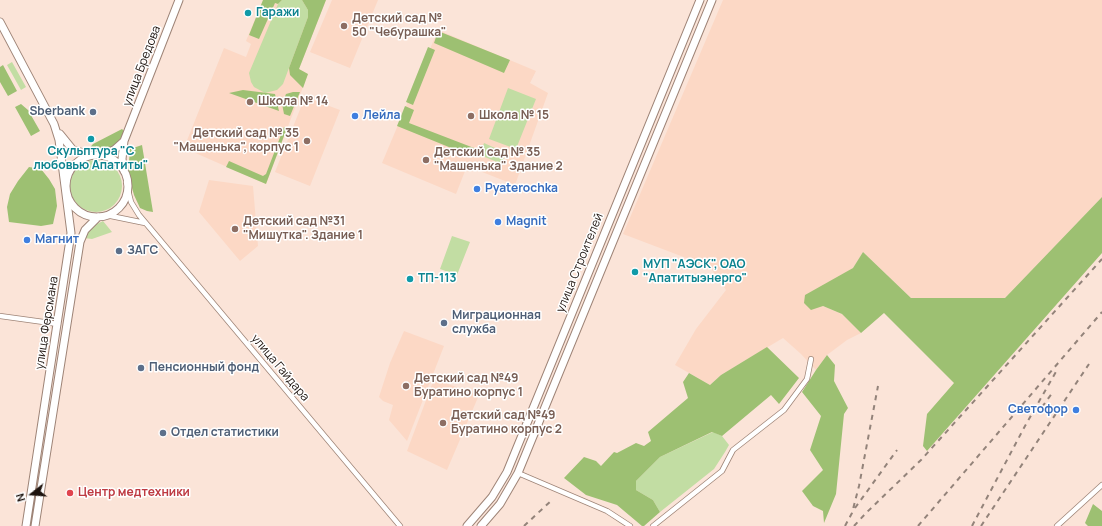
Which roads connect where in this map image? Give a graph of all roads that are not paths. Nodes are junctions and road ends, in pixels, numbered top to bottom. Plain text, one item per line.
1 (179, 0) edge
2 (700, 0) edge
3 (712, 0) edge
4 (0, 22) edge
5 (54, 124) junction
6 (124, 141) junction
7 (96, 155) junction
8 (125, 180) junction
9 (67, 189) junction
10 (612, 214) junction
11 (106, 215) junction
12 (98, 217) junction
13 (622, 219) junction
14 (146, 223) junction
15 (0, 316) edge
16 (58, 324) junction
17 (67, 326) junction
18 (811, 359) dead end
19 (52, 362) junction
20 (61, 363) junction
21 (551, 365) junction
22 (560, 370) junction
23 (518, 473) junction
24 (1102, 485) edge
25 (26, 526) edge
26 (36, 526) edge
27 (400, 526) edge
28 (467, 526) edge
29 (482, 526) edge
30 (630, 526) edge
31 (652, 526) edge
32 (1057, 526) edge

1 - 6 street, улица Бредова
2 - 10 street, улица Строителей
3 - 13 street, улица Строителей
4 - 5 street, улица Ферсмана
5 - 7 street, улица Ферсмана
5 - 9 street, улица Ферсмана
6 - 7 street
6 - 8 street, улица Бредова
7 - 8 street
7 - 9 street
8 - 11 street
8 - 14 street, улица Гайдара
9 - 12 street
9 - 16 street, улица Ферсмана
10 - 13 street
10 - 21 street, улица Строителей
11 - 12 street
11 - 14 street
12 - 17 street, улица Ферсмана
13 - 22 street, улица Строителей
14 - 27 street, улица Гайдара
15 - 16 street
16 - 17 street
16 - 19 street, улица Ферсмана
17 - 20 street, улица Ферсмана
18 - 31 street
19 - 20 street
19 - 25 street, улица Ферсмана
20 - 26 street, улица Ферсмана
21 - 22 street
21 - 28 street, улица Строителей
22 - 23 street, улица Строителей
23 - 29 street, улица Строителей
23 - 30 street
24 - 32 street

